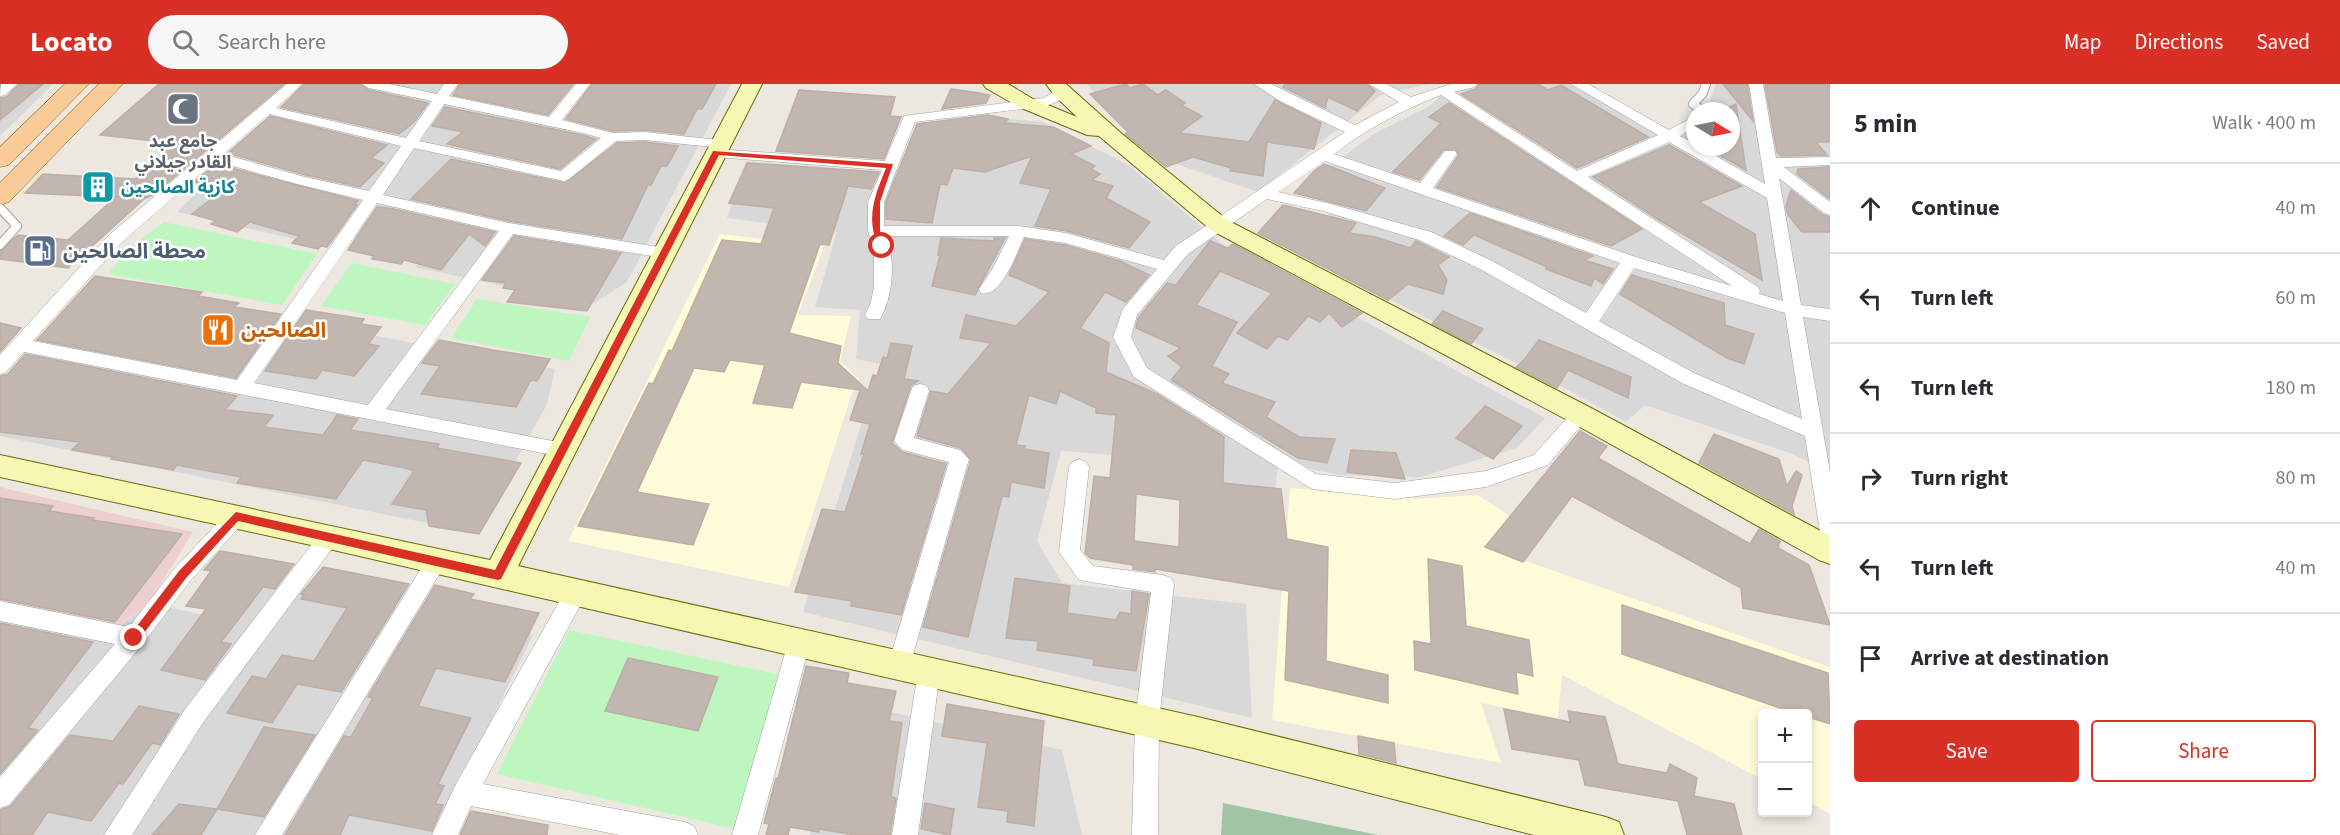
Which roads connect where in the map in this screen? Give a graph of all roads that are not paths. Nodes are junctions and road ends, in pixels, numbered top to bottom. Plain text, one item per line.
1 (10, 84) edge
2 (78, 84) edge
3 (112, 84) edge
4 (294, 84) edge
5 (369, 84) edge
6 (451, 84) edge
7 (583, 84) edge
8 (752, 84) edge
9 (993, 84) edge
10 (1261, 84) edge
11 (1376, 84) edge
12 (1470, 84) edge
13 (1578, 84) edge
14 (1706, 84) edge
15 (1756, 84) edge
16 (1058, 88) edge
17 (1442, 90) junction
18 (0, 92) edge
19 (440, 100) junction
20 (1410, 102) junction
21 (1695, 102) edge
22 (1026, 103) junction
23 (265, 109) junction
24 (552, 123) junction
25 (1686, 126) edge
26 (1355, 130) junction
27 (612, 136) junction
28 (1669, 136) junction
29 (1114, 139) junction
30 (410, 143) junction
31 (719, 148) junction
32 (1450, 154) dead end
33 (212, 155) junction
34 (1323, 155) junction
35 (0, 160) edge
36 (1830, 161) edge
37 (1769, 163) junction
38 (891, 166) junction
39 (1576, 177) junction
40 (1424, 189) junction
41 (1264, 194) junction
42 (373, 196) junction
43 (1775, 196) junction
44 (0, 197) edge
45 (0, 208) edge
46 (1830, 210) edge
47 (1219, 225) junction
48 (509, 228) junction
49 (876, 231) junction
50 (1019, 231) junction
51 (0, 245) edge
52 (664, 253) junction
53 (1630, 261) junction
54 (1168, 267) junction
55 (987, 289) dead end
56 (1772, 304) junction
57 (1794, 310) junction
58 (874, 315) dead end
59 (1830, 315) edge
60 (1588, 324) junction
61 (20, 345) junction
62 (0, 367) edge
63 (242, 388) junction
64 (920, 391) dead end
65 (373, 413) junction
66 (1581, 415) junction
67 (1830, 421) edge
68 (1817, 437) edge
69 (562, 450) junction
70 (0, 466) edge
71 (1078, 467) dead end
72 (236, 517) junction
73 (1830, 532) edge
74 (328, 537) junction
75 (1830, 551) edge
76 (436, 562) junction
77 (498, 575) junction
78 (576, 593) junction
79 (0, 611) edge
80 (134, 638) junction
81 (799, 644) junction
82 (914, 668) junction
83 (1147, 721) junction
84 (465, 793) junction
85 (0, 796) edge
86 (117, 835) edge
87 (268, 835) edge
88 (445, 835) edge
89 (685, 835) edge
90 (745, 835) edge
91 (905, 835) edge
92 (1145, 835) edge
93 (1606, 835) edge

1 - 18 street
2 - 35 main road
3 - 44 main road
4 - 23 street
5 - 19 street
6 - 19 street
7 - 24 street
8 - 31 main road
9 - 22 main road
10 - 26 street
11 - 20 street
12 - 17 street
13 - 28 street
14 - 21 lane
15 - 37 street
16 - 22 street
16 - 29 main road
17 - 20 street
17 - 39 street
19 - 24 street
19 - 30 street
20 - 26 street
22 - 29 main road
22 - 38 street
23 - 30 street
23 - 33 street
24 - 27 street
25 - 28 street
26 - 34 street
27 - 30 street
27 - 31 street
28 - 39 street
28 - 43 street
29 - 47 main road
30 - 42 street
31 - 38 street
31 - 52 main road
32 - 40 street
33 - 42 street
33 - 61 street
34 - 40 street
34 - 41 street
36 - 37 street
37 - 43 street
37 - 46 street
38 - 49 street
39 - 56 street
40 - 53 street
41 - 47 street
41 - 60 street
42 - 48 street
42 - 63 street
43 - 57 street
45 - 51 lane
47 - 54 street
47 - 66 main road
48 - 52 street
48 - 65 street
49 - 50 street
49 - 58 street
50 - 54 street
50 - 55 street
52 - 69 main road
53 - 56 street
53 - 60 street
54 - 66 street
56 - 57 street
57 - 59 street
57 - 68 street
60 - 68 street
61 - 62 street
61 - 63 street
63 - 65 street
64 - 82 street
65 - 69 street
66 - 75 main road
67 - 68 street
68 - 73 street
69 - 77 main road
70 - 72 main road
71 - 83 street
72 - 74 main road
72 - 80 street
74 - 76 main road
74 - 86 street
76 - 77 main road
76 - 87 street
77 - 78 main road
78 - 81 main road
78 - 84 street
79 - 80 street
80 - 85 street
81 - 82 main road
81 - 90 street
82 - 83 main road
82 - 91 street
83 - 92 street
83 - 93 main road
84 - 88 street
84 - 89 street

